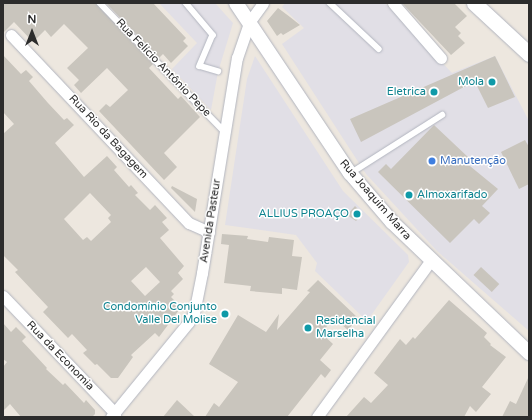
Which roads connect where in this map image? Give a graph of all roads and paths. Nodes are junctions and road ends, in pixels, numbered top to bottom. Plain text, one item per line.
1 (100, 3) edge
2 (186, 3) edge
3 (236, 3) edge
4 (263, 3) edge
5 (330, 3) edge
6 (393, 3) edge
7 (474, 3) edge
8 (250, 21) junction
9 (11, 35) dead end
10 (379, 49) dead end
11 (529, 54) edge
12 (441, 58) dead end
13 (218, 72) dead end
14 (442, 115) dead end
15 (226, 132) junction
16 (350, 173) junction
17 (209, 232) junction
18 (431, 260) junction
19 (3, 296) edge
20 (529, 353) edge
21 (114, 416) edge
22 (317, 417) edge

1 - 15 lane, Rua Felício Antônio Pepe
2 - 13 lane
3 - 8 street, Rua Joaquim Marra
4 - 8 street, Avenida Pasteur
5 - 10 lane
6 - 12 street
7 - 11 main road
8 - 15 street, Avenida Pasteur
8 - 16 street, Rua Joaquim Marra
9 - 17 street, Rua Rio da Bagagem
14 - 16 lane
15 - 17 street, Avenida Pasteur
16 - 18 street, Rua Joaquim Marra
17 - 21 street, Avenida Pasteur
18 - 20 street, Rua Joaquim Marra
18 - 22 street
19 - 21 street, Rua da Economia

